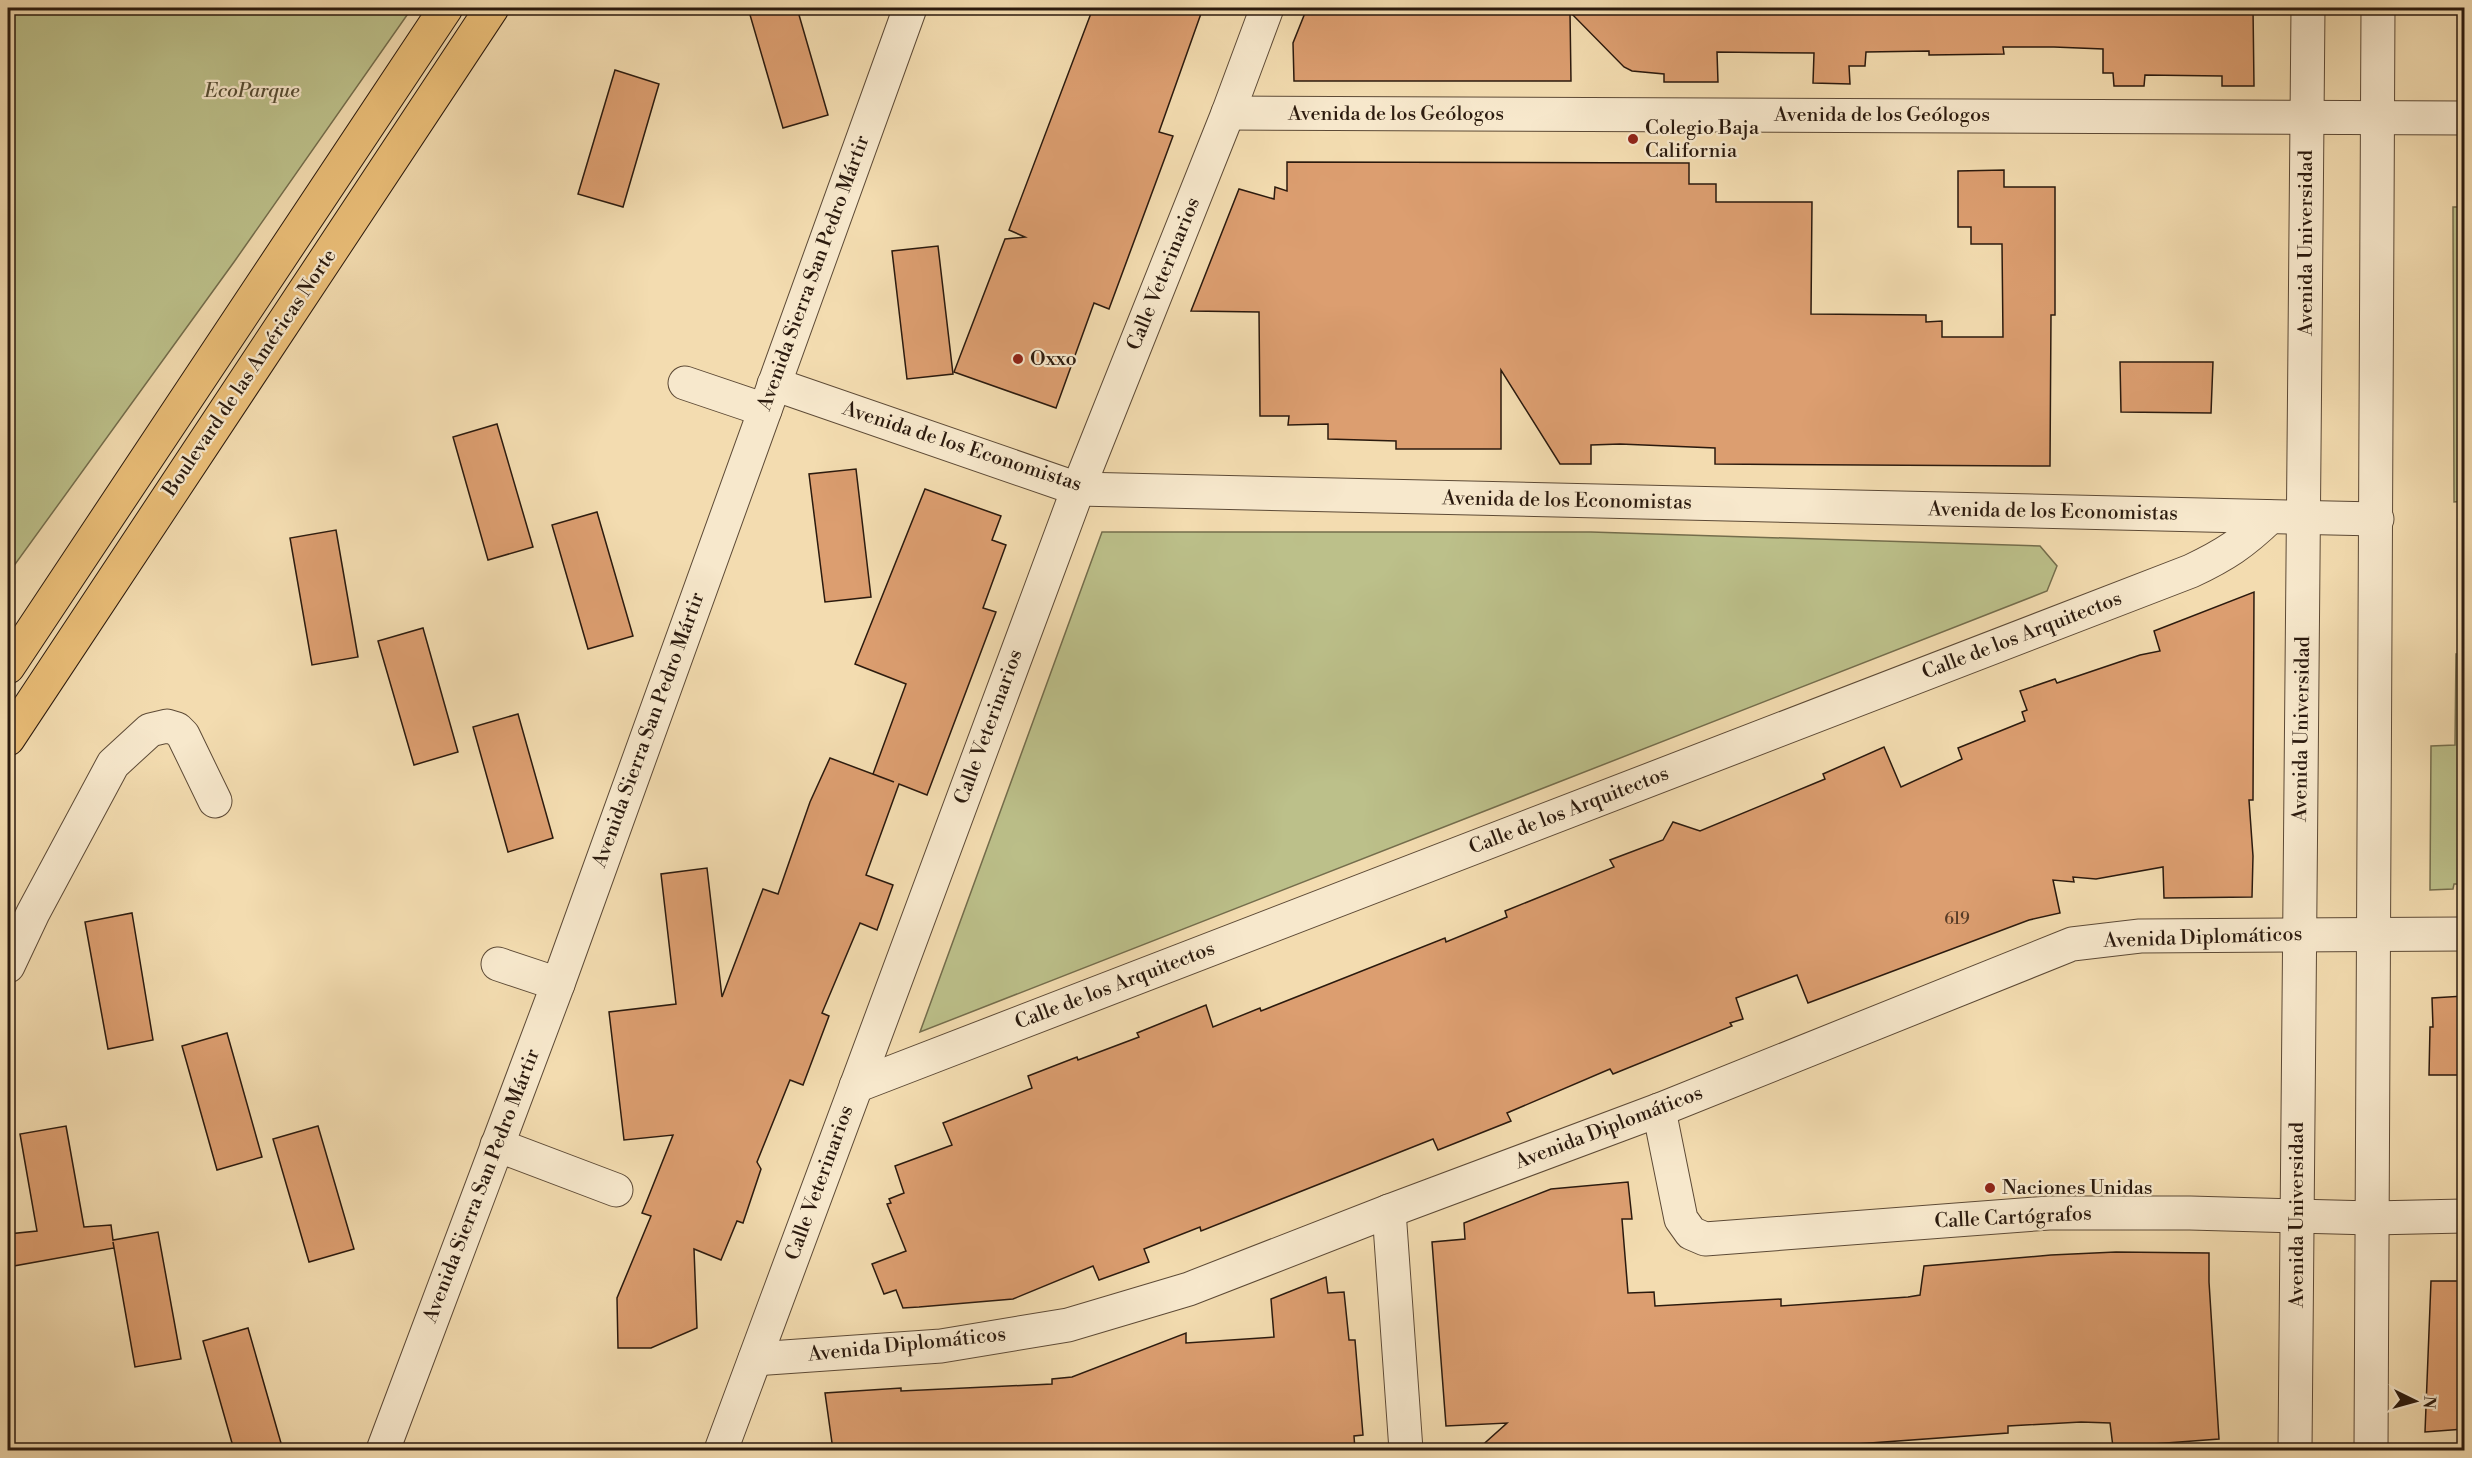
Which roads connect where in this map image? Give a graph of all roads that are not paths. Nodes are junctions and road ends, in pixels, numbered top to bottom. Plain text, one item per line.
1 (446, 8) edge
2 (492, 8) edge
3 (910, 8) edge
4 (1267, 8) edge
5 (2308, 8) edge
6 (2378, 8) edge
7 (1228, 113) junction
8 (2307, 116) junction
9 (2378, 117) junction
10 (2464, 118) edge
11 (685, 383) dead end
12 (769, 397) junction
13 (1077, 489) junction
14 (2270, 517) junction
15 (2303, 517) junction
16 (2377, 519) junction
17 (8, 667) edge
18 (8, 739) edge
19 (214, 801) dead end
20 (2300, 934) junction
21 (2374, 934) junction
22 (2464, 934) edge
23 (498, 964) dead end
24 (8, 966) edge
25 (558, 984) junction
26 (856, 1086) junction
27 (1659, 1110) junction
28 (497, 1145) junction
29 (615, 1190) dead end
30 (1389, 1211) junction
31 (2297, 1216) junction
32 (2464, 1216) edge
33 (2372, 1218) junction
34 (755, 1359) junction
35 (382, 1450) edge
36 (721, 1450) edge
37 (1406, 1450) edge
38 (2295, 1450) edge
39 (2371, 1450) edge

1 - 17 main road, Boulevard de las Américas Norte
2 - 18 main road, Boulevard de las Américas Norte
3 - 12 street, Avenida Sierra San Pedro Mártir
4 - 7 street, Calle Veterinarios
5 - 8 street, Avenida Universidad
6 - 9 street
7 - 8 street, Avenida de los Geólogos
7 - 13 street, Calle Veterinarios
8 - 9 street, Avenida de los Geólogos
8 - 15 street, Avenida Universidad
9 - 10 street, Avenida de los Geólogos
9 - 16 street
11 - 12 street, Avenida de los Economistas
12 - 13 street, Avenida de los Economistas
12 - 25 street, Avenida Sierra San Pedro Mártir
13 - 14 street, Avenida de los Economistas
13 - 26 street, Calle Veterinarios
14 - 15 street, Avenida de los Economistas
14 - 26 street, Calle de los Arquitectos
15 - 16 street, Avenida de los Economistas
15 - 20 street, Avenida Universidad
16 - 21 street
19 - 24 street
20 - 21 street, Avenida Diplomáticos
20 - 27 street, Avenida Diplomáticos
20 - 31 street, Avenida Universidad
21 - 22 street, Avenida Diplomáticos
21 - 33 street
23 - 25 street
25 - 28 street, Avenida Sierra San Pedro Mártir
26 - 34 street, Calle Veterinarios
27 - 30 street, Avenida Diplomáticos
27 - 31 street, Calle Cartógrafos
28 - 29 street
28 - 35 street, Avenida Sierra San Pedro Mártir
30 - 34 street, Avenida Diplomáticos
30 - 37 street
31 - 33 street, Calle Cartógrafos
31 - 38 street, Avenida Universidad
32 - 33 street, Calle Cartógrafos
33 - 39 street
34 - 36 street, Calle Veterinarios

